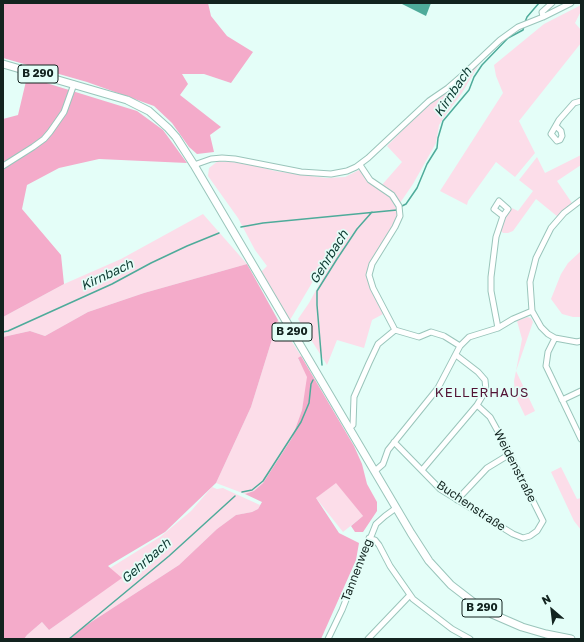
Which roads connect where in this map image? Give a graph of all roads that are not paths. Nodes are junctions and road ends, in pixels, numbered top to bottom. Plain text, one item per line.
1 (552, 3) edge
2 (571, 3) edge
3 (543, 18) junction
4 (3, 64) edge
5 (74, 84) junction
6 (581, 101) edge
7 (556, 126) dead end
8 (194, 165) junction
9 (360, 165) junction
10 (3, 166) edge
11 (581, 200) edge
12 (503, 216) dead end
13 (532, 311) junction
14 (498, 328) junction
15 (395, 330) junction
16 (555, 338) junction
17 (581, 341) edge
18 (460, 346) junction
19 (456, 355) junction
20 (581, 391) edge
21 (562, 400) junction
22 (477, 406) junction
23 (349, 428) junction
24 (581, 439) edge
25 (394, 442) junction
26 (510, 454) junction
27 (422, 470) junction
28 (375, 471) junction
29 (458, 500) junction
30 (396, 508) junction
31 (537, 531) joint
32 (369, 538) junction
33 (410, 595) junction
34 (328, 639) edge
35 (368, 639) edge
36 (470, 639) edge
37 (571, 639) edge

1 - 3 street
2 - 3 street
3 - 9 street
4 - 5 main road, B 290
5 - 8 main road, B 290
5 - 10 street
6 - 7 street
8 - 9 street
8 - 23 main road, B 290
9 - 15 street
11 - 13 street
12 - 14 street
13 - 14 street
13 - 16 street
14 - 18 street
15 - 18 street
15 - 23 street
16 - 17 street
16 - 21 street
18 - 19 street
19 - 22 street
19 - 25 street
20 - 21 street
21 - 24 street
22 - 26 street, Weidenstraße
22 - 27 street
23 - 28 main road, B 290
25 - 27 street, Buchenstraße
25 - 28 street
26 - 29 street
26 - 31 street, Weidenstraße
27 - 29 street, Buchenstraße
28 - 30 main road, B 290
29 - 31 street, Buchenstraße
30 - 32 street, Tannenweg
30 - 37 main road, B 290
32 - 33 street
32 - 34 street, Tannenweg
33 - 35 street
33 - 36 street

